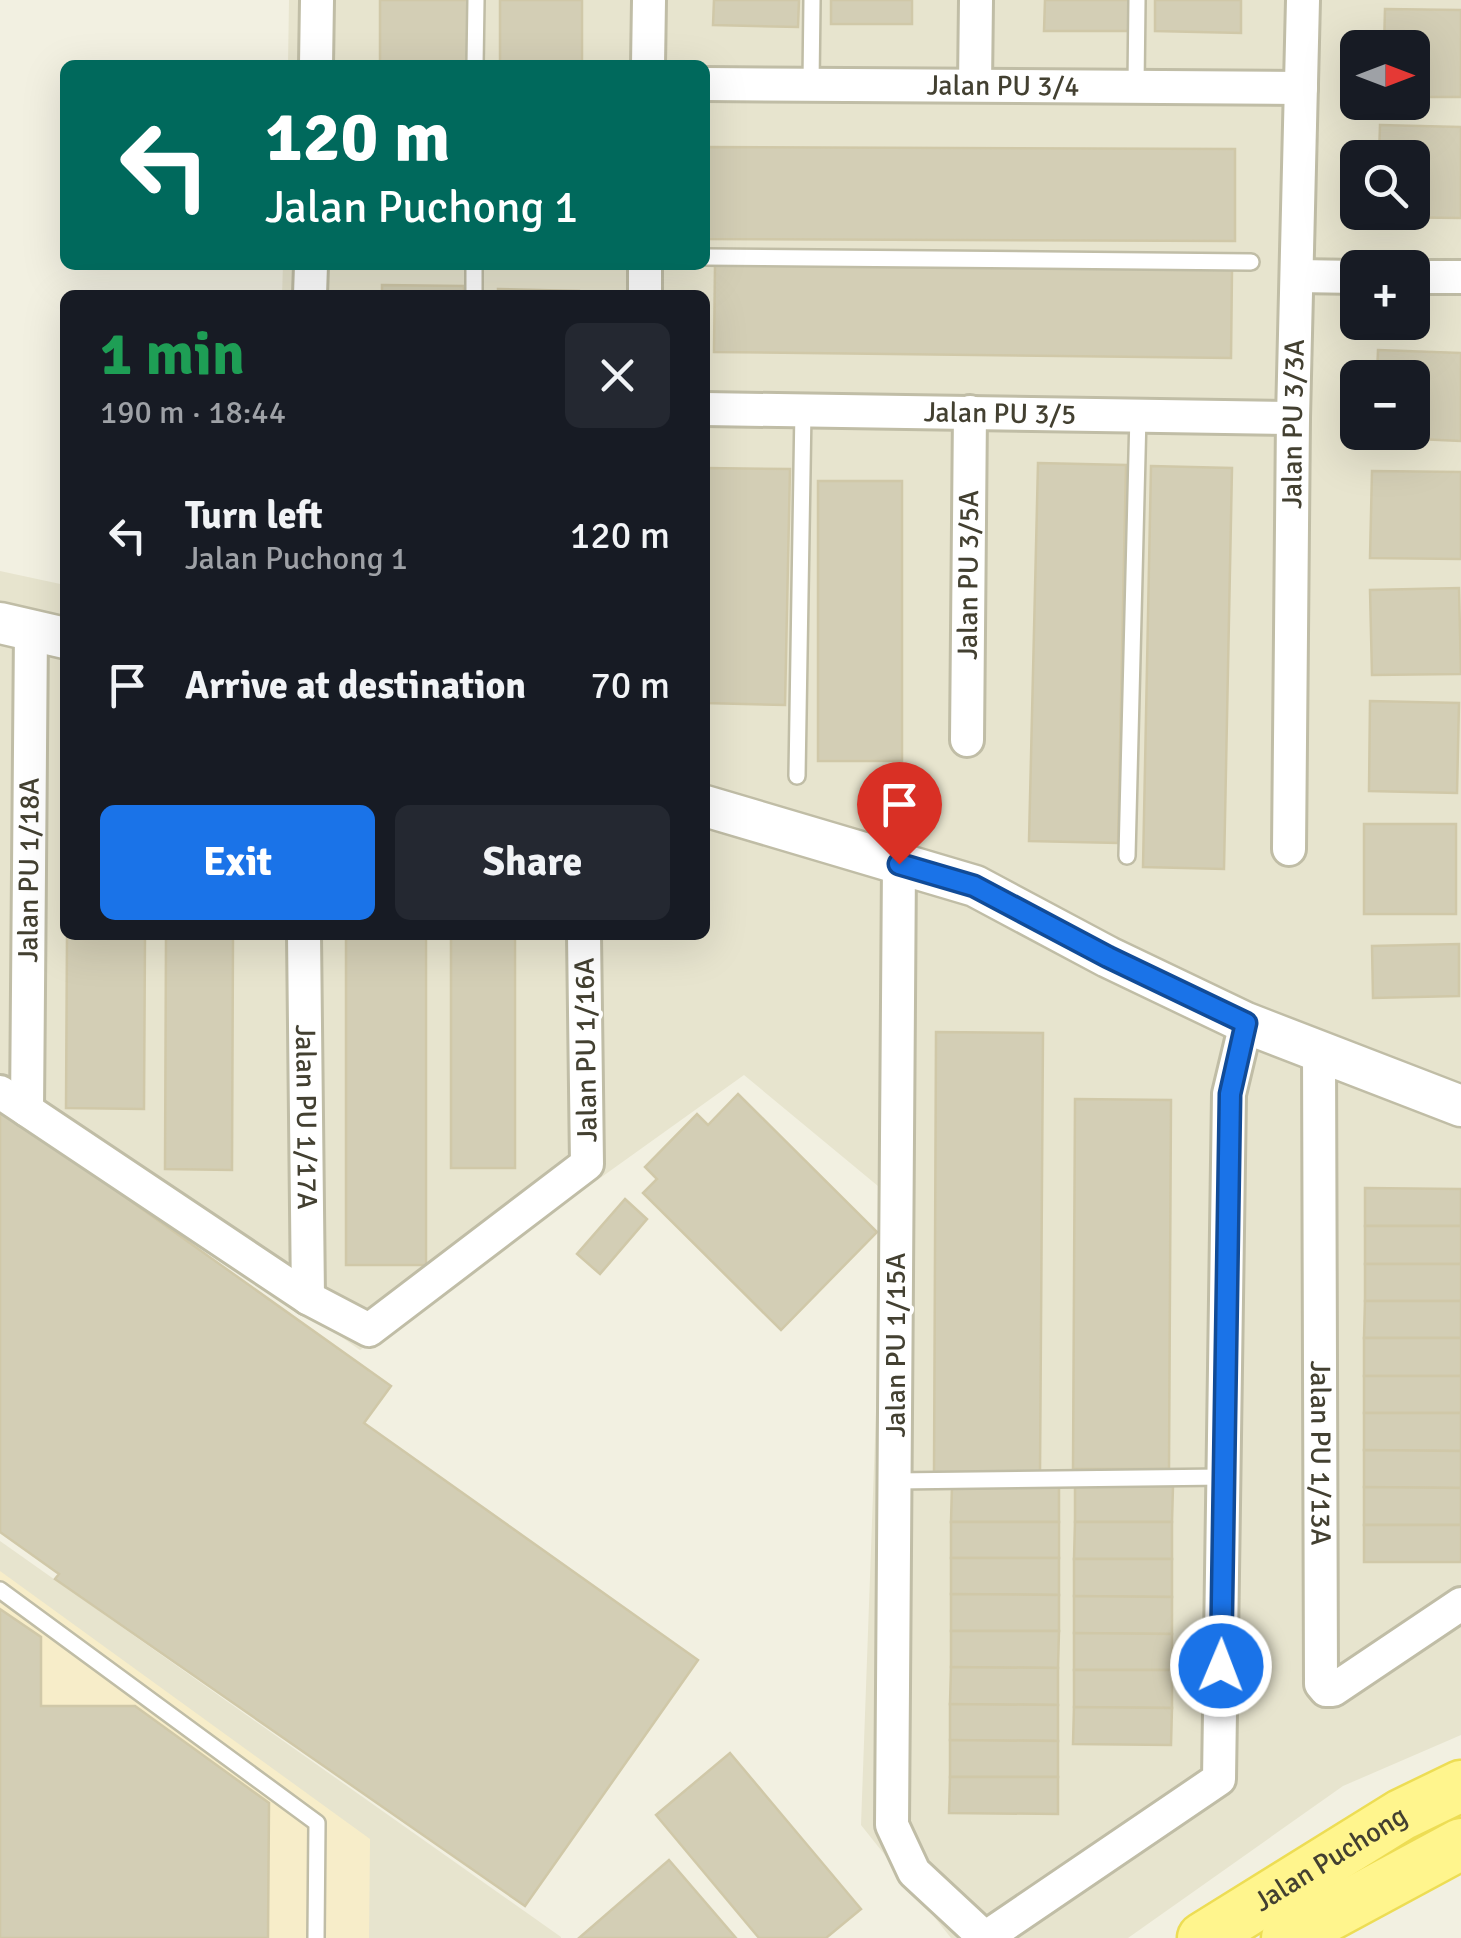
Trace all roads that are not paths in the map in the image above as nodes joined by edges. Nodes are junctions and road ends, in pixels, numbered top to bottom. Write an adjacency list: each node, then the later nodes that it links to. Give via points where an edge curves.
1 (317, 0): 8 (street)
2 (476, 0): 9 (lane)
3 (649, 0): 10 (street)
4 (812, 0): 12 (lane)
5 (976, 0): 13 (street)
6 (1137, 0): 14 (lane)
7 (1303, 0): 15 (street, Jalan PU 3/3A)
8 (316, 60)
9 (476, 60)
10 (648, 60)
11 (710, 84): 12 (street, Jalan PU 3/4)
12 (811, 84): 13 (street, Jalan PU 3/4)
13 (974, 85): 14 (street, Jalan PU 3/4)
14 (1136, 86): 15 (street, Jalan PU 3/4)
15 (1300, 88): 18 (street, Jalan PU 3/3A)
16 (710, 258): 17 (lane)
17 (1251, 262)
18 (1297, 276): 19 (street); 26 (street, Jalan PU 3/3A)
19 (1340, 276)
20 (1430, 277): 21 (street)
21 (1461, 277)
22 (710, 409): 23 (street, Jalan PU 3/5)
23 (803, 410): 24 (street, Jalan PU 3/5); 29 (lane)
24 (970, 412): 25 (street, Jalan PU 3/5); 28 (street, Jalan PU 3/5A)
25 (1138, 415): 26 (street, Jalan PU 3/5); 32 (lane)
26 (1293, 418): 31 (street, Jalan PU 3/3A)
27 (32, 630): 38 (street, Jalan PU 1/18A)
28 (968, 740)
29 (797, 776)
30 (710, 807): 33 (street)
31 (1289, 850)
32 (1128, 856)
33 (899, 864): 36 (street, via 974,886); 42 (street, Jalan PU 1/15A)
34 (304, 940): 40 (street, Jalan PU 1/17A)
35 (584, 940): 40 (street, Jalan PU 1/16A, via 587,1164 369,1330)
36 (1246, 1023): 37 (street); 41 (street, via 1230,1094)
37 (1319, 1051): 39 (street); 44 (street, Jalan PU 1/13A, via 1322,1684 1333,1690)
38 (14, 1101): 40 (street)
39 (1461, 1106)
40 (308, 1298)
41 (1224, 1476): 42 (lane); 42 (street, Jalan PU 1/15A, via 1219,1779 985,1938 914,1872 892,1825)
42 (895, 1482)
43 (0, 1590): 47 (lane, via 317,1823)
44 (1461, 1604)
45 (1461, 1786): 48 (main road, Jalan Puchong, via 1401,1814)
46 (1461, 1844): 49 (main road, Jalan Puchong)
47 (316, 1938)
48 (1203, 1938)
49 (1287, 1938)

